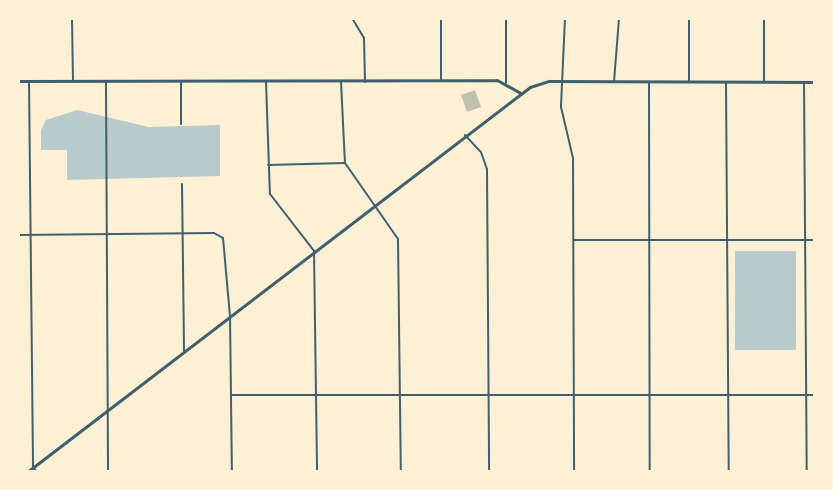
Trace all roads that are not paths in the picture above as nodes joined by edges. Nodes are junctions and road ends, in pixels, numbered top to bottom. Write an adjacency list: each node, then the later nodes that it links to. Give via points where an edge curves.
1 (352, 18): 19 (street, via 364,38)
2 (441, 18): 13 (street)
3 (506, 18): 26 (street)
4 (565, 18): 14 (street)
5 (619, 18): 20 (street)
6 (689, 18): 21 (street)
7 (764, 18): 23 (street)
8 (73, 19): 11 (street)
9 (18, 81): 10 (street)
10 (29, 81): 11 (street); 37 (street)
11 (73, 81): 12 (street)
12 (106, 81): 16 (street); 34 (street)
13 (441, 81): 19 (street); 26 (street)
14 (565, 81): 20 (street); 27 (street, via 544,82); 38 (street, via 561,107 573,158)
15 (649, 81): 20 (street); 21 (street); 41 (street)
16 (181, 82): 17 (street); 28 (street)
17 (266, 82): 18 (street); 31 (street)
18 (341, 82): 19 (street); 30 (street)
19 (365, 82)
20 (614, 82)
21 (689, 82): 22 (street)
22 (726, 82): 23 (street); 42 (street)
23 (764, 82): 24 (street)
24 (804, 82): 25 (street); 39 (street)
25 (815, 82)
26 (506, 83): 27 (street)
27 (520, 93): 29 (street)
28 (181, 124)
29 (465, 135): 33 (street); 51 (street, via 481,152 487,169)
30 (345, 164): 31 (street); 33 (street)
31 (268, 165): 43 (street, via 272,198)
32 (182, 184): 35 (street)
33 (375, 204): 43 (street); 50 (street, via 398,239)
34 (106, 234): 35 (street); 37 (street); 55 (street)
35 (183, 234): 44 (street, via 220,236); 45 (street)
36 (18, 235): 37 (street)
37 (30, 235): 56 (street)
38 (574, 240): 41 (street); 46 (street)
39 (804, 240): 40 (street); 42 (street); 53 (street)
40 (815, 240)
41 (649, 241): 42 (street); 47 (street)
42 (728, 241): 52 (street)
43 (314, 251): 44 (street); 49 (street)
44 (230, 316): 45 (street); 48 (street)
45 (184, 351): 55 (street)
46 (574, 394): 47 (street); 51 (street); 64 (street)
47 (650, 394): 52 (street); 65 (street)
48 (232, 395): 49 (street); 60 (street)
49 (317, 395): 50 (street); 61 (street)
50 (400, 395): 51 (street); 62 (street)
51 (489, 395): 63 (street)
52 (728, 395): 53 (street); 66 (street)
53 (807, 395): 54 (street); 67 (street)
54 (815, 395)
55 (108, 410): 56 (street); 59 (street)
56 (33, 467): 57 (street); 58 (street)
57 (27, 472)
58 (37, 472)
59 (108, 472)
60 (232, 472)
61 (317, 472)
62 (401, 472)
63 (489, 472)
64 (574, 472)
65 (651, 472)
66 (729, 472)
67 (807, 472)

